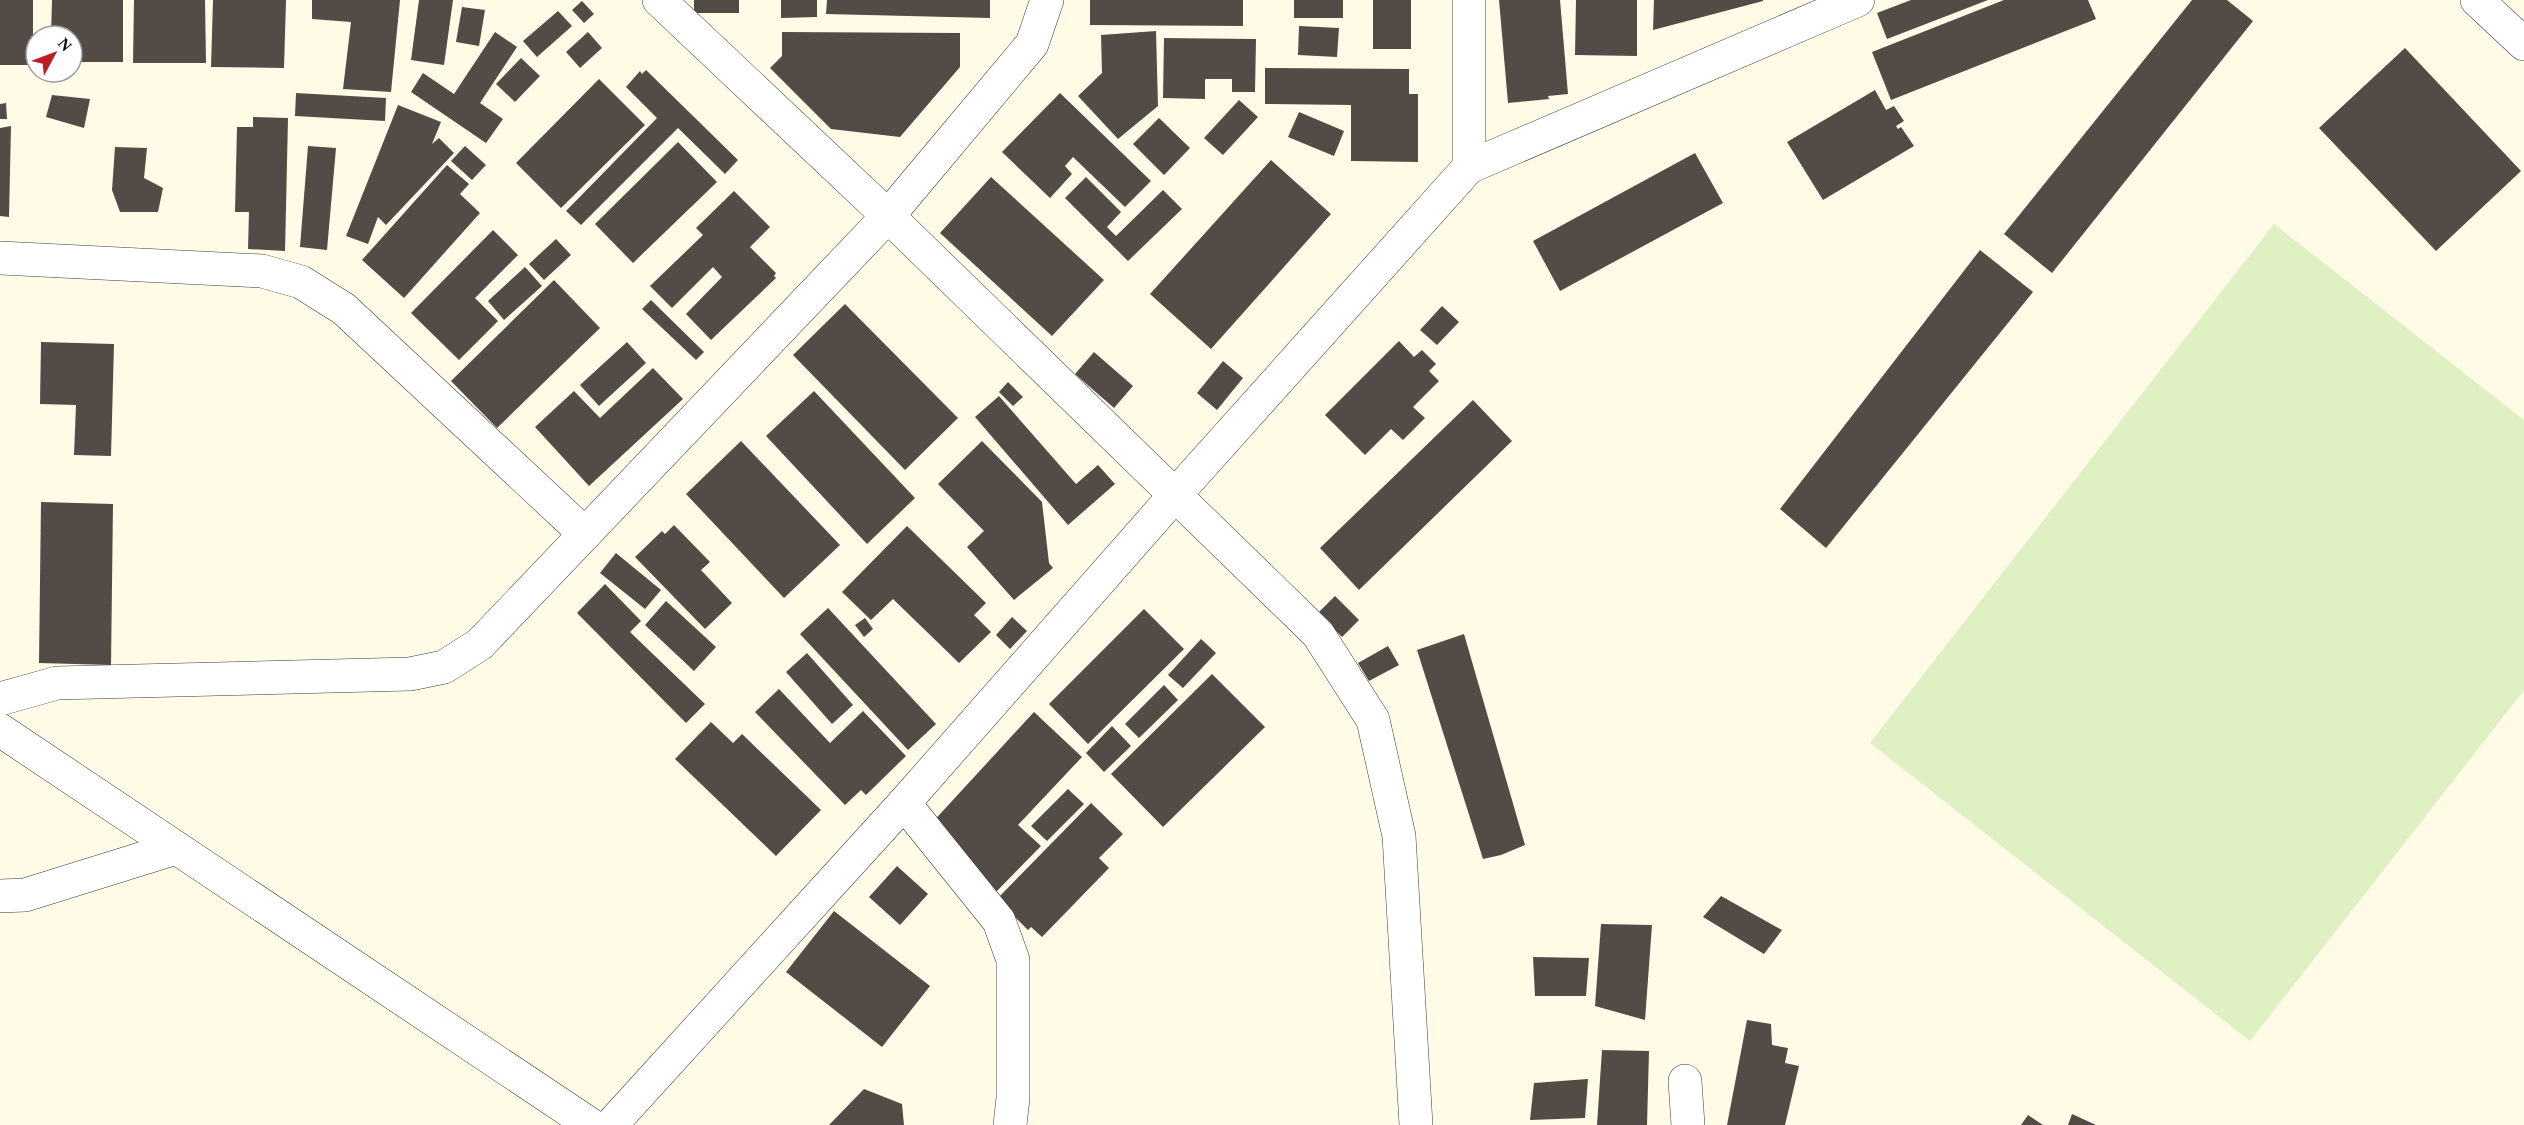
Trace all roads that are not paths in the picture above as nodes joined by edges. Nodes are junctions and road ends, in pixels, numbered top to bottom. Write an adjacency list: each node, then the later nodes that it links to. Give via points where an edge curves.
1 (659, 0): 8 (street)
2 (1047, 0): 8 (street, via 1032,45)
3 (1469, 0): 7 (street)
4 (1858, 0): 7 (street)
5 (2476, 0): 6 (street)
6 (2524, 44)
7 (1469, 167): 10 (street)
8 (888, 216): 10 (street); 11 (street)
9 (0, 258): 11 (street, via 262,271 301,282 344,309)
10 (1176, 494): 14 (street); 21 (street, via 1318,634 1373,720 1399,836)
11 (585, 534): 12 (street, via 480,644 444,667 410,674 57,683)
12 (0, 699)
13 (0, 730): 15 (street)
14 (904, 803): 19 (street); 20 (street, via 999,921 1013,960)
15 (176, 848): 16 (street, via 25,895); 18 (street)
16 (0, 896)
17 (1684, 1081): 22 (street)
18 (591, 1125)
19 (611, 1125)
20 (1010, 1125)
21 (1416, 1125)
22 (1688, 1125)

